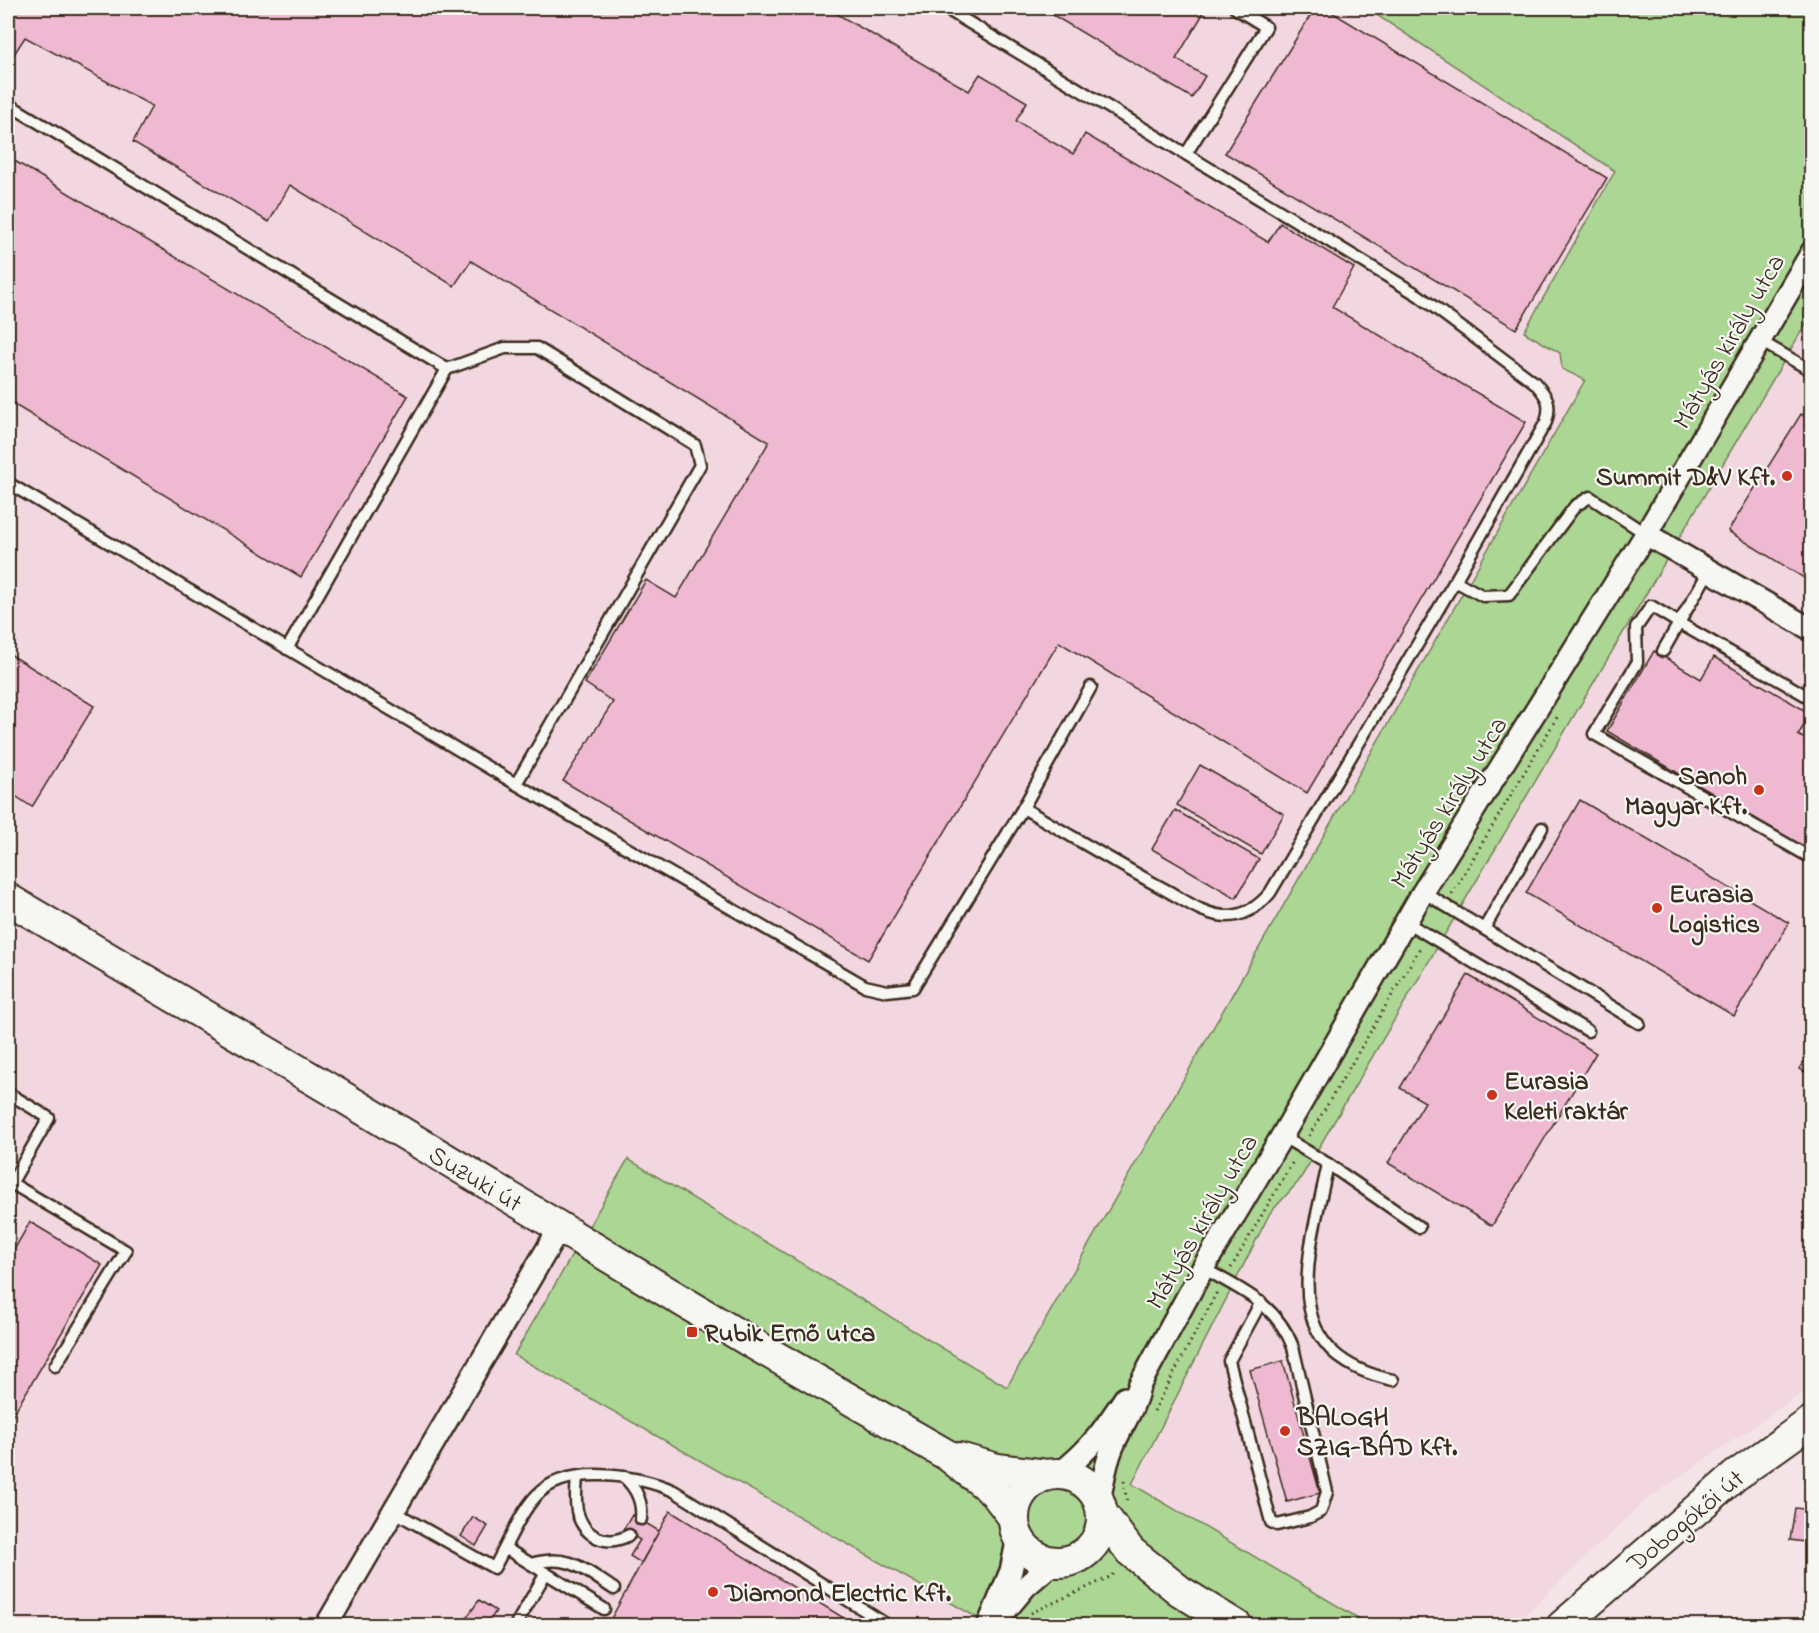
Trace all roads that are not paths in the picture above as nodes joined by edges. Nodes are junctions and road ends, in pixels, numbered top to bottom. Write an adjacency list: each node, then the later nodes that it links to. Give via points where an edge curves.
1 (945, 8): 4 (lane)
2 (1235, 8): 4 (lane, via 1266,27)
3 (8, 104): 7 (lane)
4 (1186, 154): 12 (lane, via 1418,296 1542,391 1548,401 1546,422)
5 (1812, 252): 6 (street, Mátyás király utca)
6 (1760, 340): 8 (lane); 10 (street, Mátyás király utca)
7 (447, 369): 15 (lane); 19 (lane, via 505,348 537,348 695,445 700,465)
8 (1812, 371)
9 (8, 483): 15 (lane)
10 (1646, 534): 11 (street); 12 (lane, via 1590,497 1575,506 1509,595 1483,596); 23 (street, Mátyás király utca)
11 (1709, 571): 13 (lane); 14 (street)
12 (1455, 581): 20 (lane, via 1270,893 1251,910 1230,916 1206,912)
13 (1679, 623): 16 (lane); 18 (lane); 22 (lane, via 1651,606 1636,628 1636,663 1594,734 1806,855)
14 (1812, 630)
15 (287, 649): 19 (lane)
16 (1663, 651)
17 (1091, 687): 20 (lane)
18 (1812, 699)
19 (516, 784): 20 (lane, via 865,986 887,992 913,988)
20 (1023, 808)
21 (1542, 828): 26 (lane)
22 (1812, 846)
23 (1423, 892): 25 (street, Mátyás király utca); 26 (lane)
24 (8, 899): 34 (main road, Suzuki út)
25 (1406, 922): 28 (lane); 30 (street, Mátyás király utca)
26 (1484, 929): 27 (lane)
27 (1639, 1023)
28 (1588, 1031)
29 (8, 1093): 32 (lane, via 49,1118)
30 (1282, 1136): 31 (lane); 35 (street, Mátyás király utca)
31 (1328, 1164): 33 (lane); 38 (lane, via 1308,1260 1310,1316 1324,1341 1347,1362 1360,1371)
32 (9, 1186): 37 (lane, via 126,1251)
33 (1419, 1227)
34 (559, 1228): 41 (main road, Suzuki út); 46 (street)
35 (1203, 1268): 36 (lane); 39 (street, Mátyás király utca)
36 (1261, 1302): 36 (lane, via 1280,1322 1293,1347 1327,1492 1321,1511 1277,1525 1271,1521 1229,1361)
37 (54, 1366)
38 (1393, 1380)
39 (1139, 1386): 42 (street, Mátyás király utca, via 1126,1396 1083,1455); 45 (street, Mátyás király utca, via 1137,1401 1109,1456)
40 (1812, 1421): 63 (main road, Dobogókői út, via 1736,1476)
41 (946, 1455): 42 (main road, via 997,1470); 48 (main road, via 994,1492)
42 (1053, 1474): 45 (main road, via 1069,1475 1084,1482); 48 (main road, via 1033,1482 1022,1492 1016,1504)
43 (577, 1477): 44 (lane); 49 (lane, via 578,1512 587,1531 609,1542); 50 (lane, via 558,1481 537,1494)
44 (624, 1477): 47 (lane, via 641,1502); 59 (lane, via 674,1491)
45 (1101, 1507): 51 (main road, via 1102,1528 1096,1541 1088,1551); 55 (main road, via 1130,1551)
46 (393, 1511): 50 (lane, via 494,1568); 57 (street)
47 (641, 1519)
48 (1016, 1528): 51 (main road, via 1032,1554); 60 (street, via 1011,1571)
49 (629, 1535)
50 (505, 1548): 52 (lane)
51 (1065, 1560): 55 (main road, via 1104,1561); 61 (street, via 1026,1586)
52 (531, 1564): 53 (lane); 54 (lane, via 548,1560 575,1564)
53 (546, 1573): 56 (lane); 58 (lane)
54 (614, 1589)
55 (1180, 1591): 62 (main road)
56 (604, 1609)
57 (326, 1626)
58 (515, 1626)
59 (889, 1626)
60 (988, 1626)
61 (993, 1626)
62 (1237, 1626)
63 (1562, 1626)

